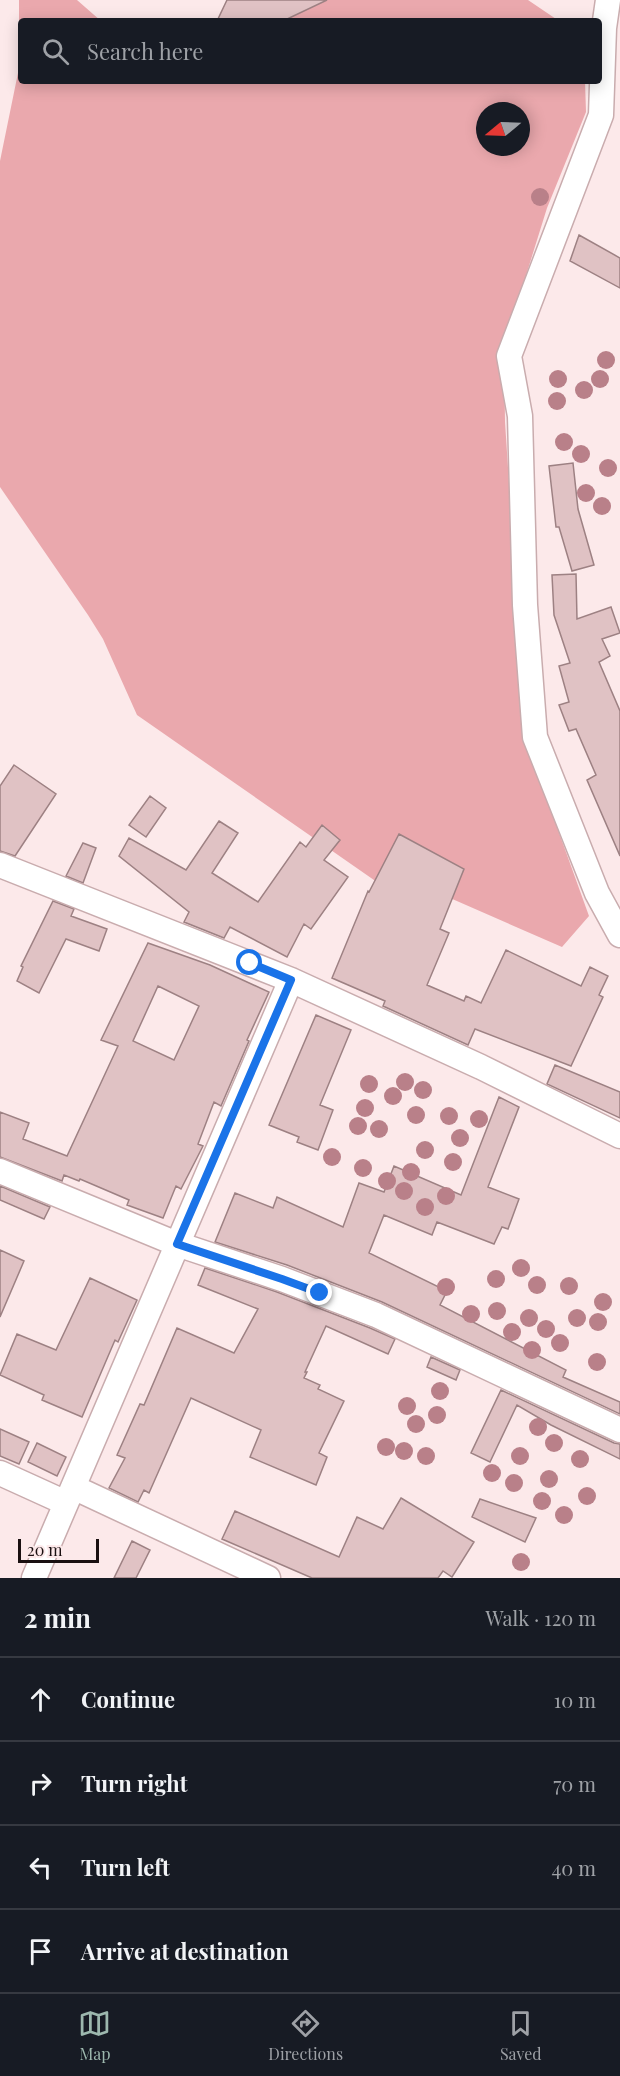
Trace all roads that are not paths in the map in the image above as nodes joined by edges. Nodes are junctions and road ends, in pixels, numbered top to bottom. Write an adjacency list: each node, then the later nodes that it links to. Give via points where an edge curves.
1 (608, 0): 3 (street, via 601,115 509,356 520,416 525,605 536,737 597,893)
2 (0, 865): 4 (street)
3 (620, 935)
4 (291, 980): 5 (street); 7 (street)
5 (620, 1136)
6 (0, 1171): 7 (street)
7 (177, 1244): 8 (street, via 376,1315); 10 (street)
8 (620, 1430)
9 (0, 1473): 10 (street)
10 (69, 1495): 11 (street); 12 (street)
11 (34, 1578)
12 (268, 1578)

